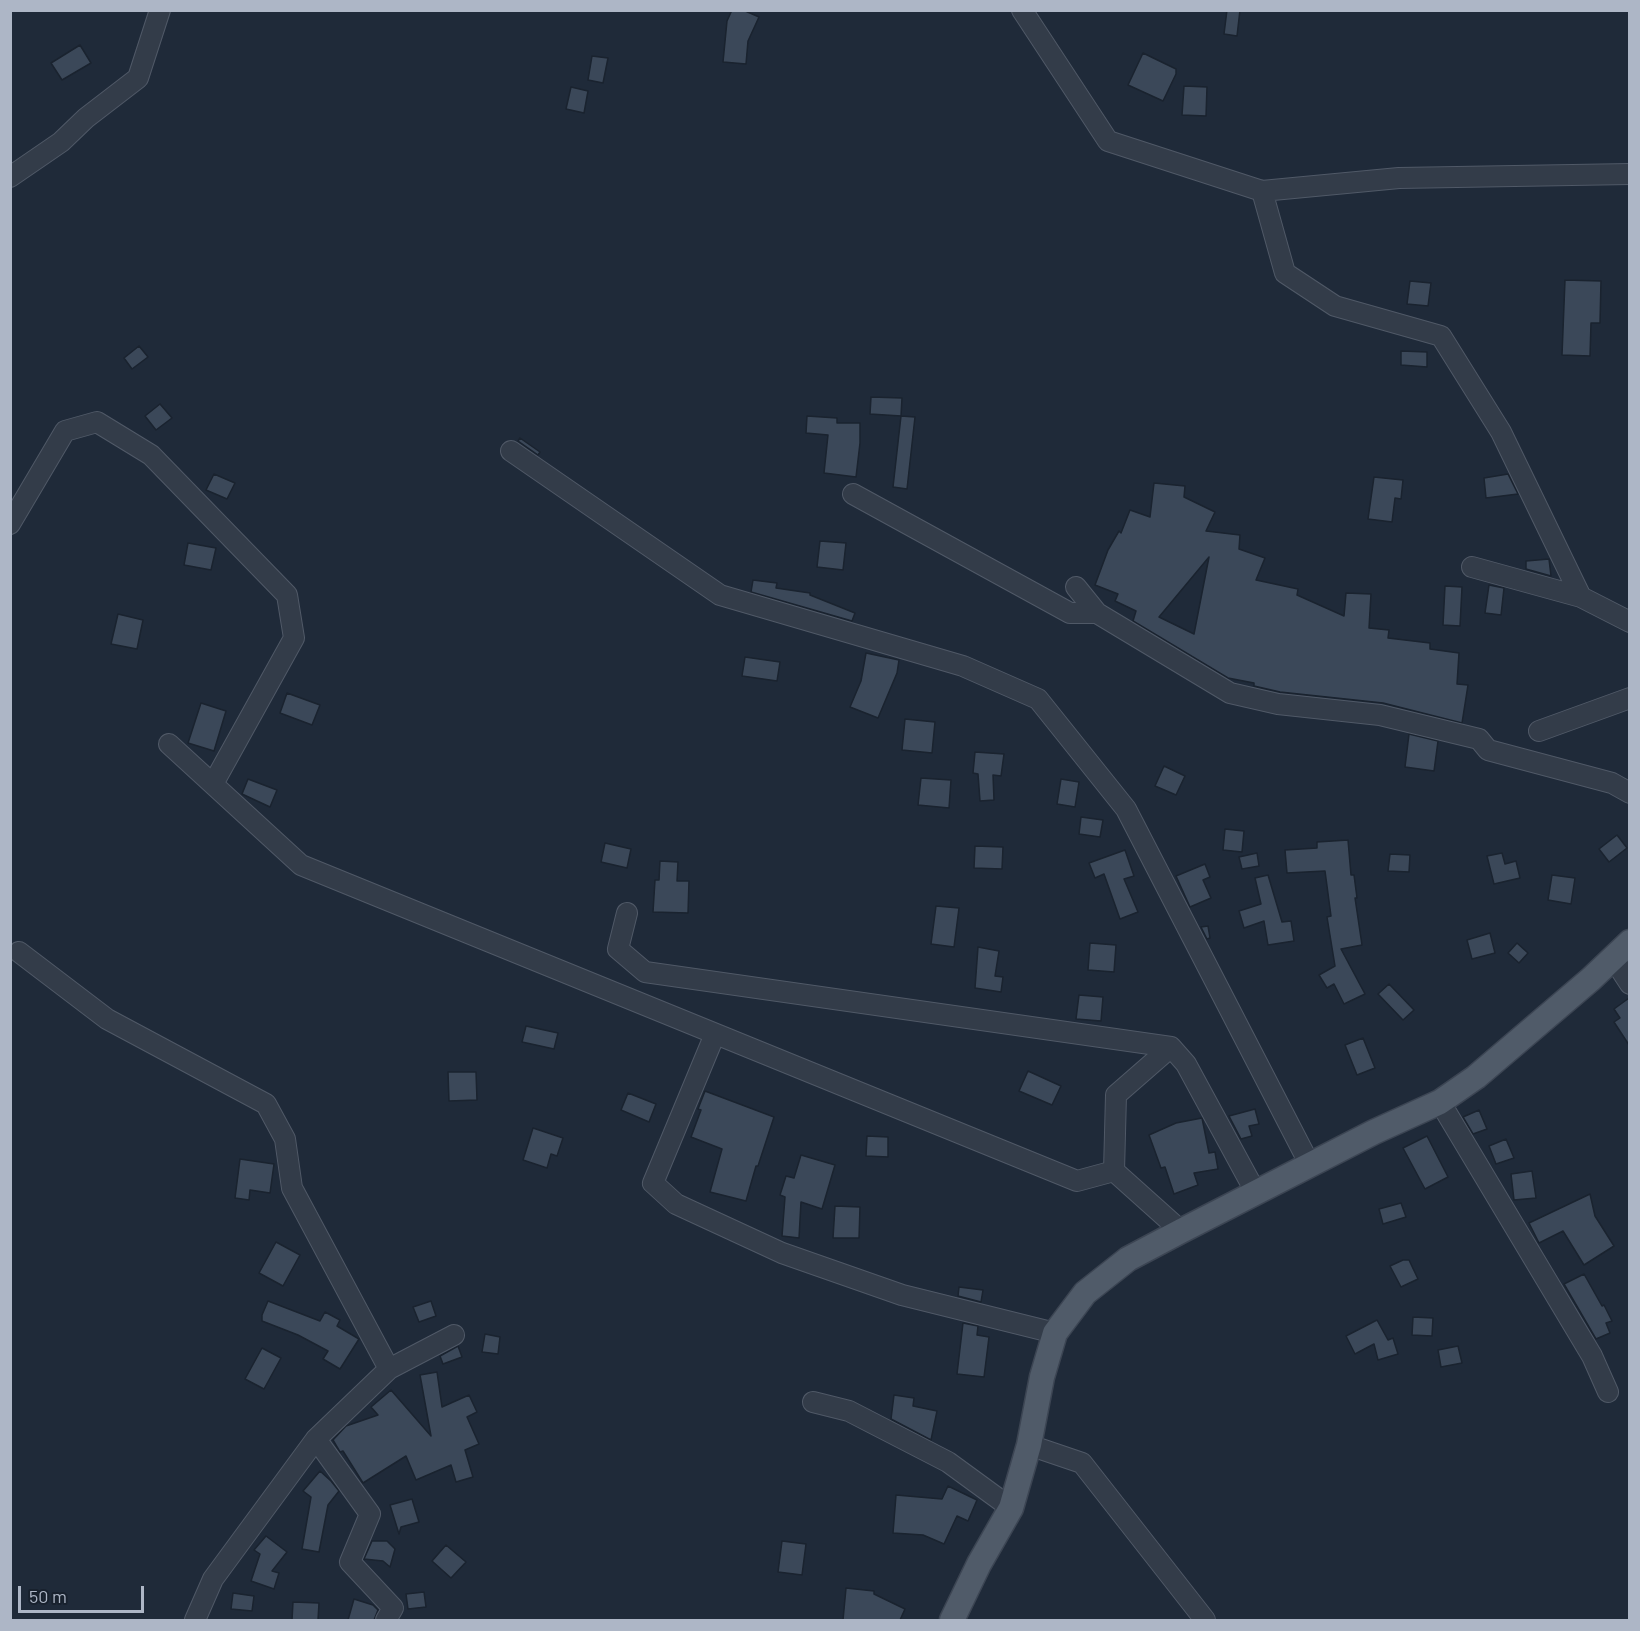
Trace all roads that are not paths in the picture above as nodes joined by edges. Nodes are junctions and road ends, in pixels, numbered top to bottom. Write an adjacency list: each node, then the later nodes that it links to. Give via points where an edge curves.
1 (160, 10): 4 (street, via 138,78 61,142)
2 (1022, 10): 5 (street, via 1108,141)
3 (1629, 174): 5 (street, via 1399,178)
4 (10, 177)
5 (1262, 191): 11 (street, via 1286,273 1335,306 1441,336 1501,432)
6 (511, 451): 26 (street, via 720,595 963,666 1038,699 1126,809)
7 (853, 494): 12 (street, via 1070,613)
8 (10, 524): 17 (street, via 65,431 97,422 151,455 287,595 294,638)
9 (1472, 567): 11 (street)
10 (1076, 587): 12 (street)
11 (1581, 597): 13 (street)
12 (1097, 613): 18 (street, via 1230,693 1278,704 1380,715 1479,739 1488,750 1612,783)
13 (1629, 622)
14 (1629, 699): 15 (street)
15 (1539, 731)
16 (169, 744): 17 (street)
17 (213, 784): 23 (street, via 301,865)
18 (1629, 793)
19 (627, 913): 24 (street, via 618,949 645,972)
20 (1621, 950): 22 (street); 25 (main road, via 1476,1077)
21 (19, 952): 32 (street, via 107,1019 266,1104 285,1139 292,1188)
22 (1629, 984)
23 (715, 1034): 27 (street, via 1077,1181); 30 (street, via 653,1183 676,1204 782,1253 902,1295)
24 (1171, 1047): 27 (street, via 1116,1095); 28 (street, via 1186,1064)
25 (1440, 1102): 26 (main road); 33 (street, via 1592,1356)
26 (1310, 1165): 28 (main road)
27 (1114, 1171): 29 (street)
28 (1256, 1193): 29 (main road)
29 (1181, 1231): 30 (main road, via 1128,1260 1085,1293)
30 (1055, 1333): 36 (main road)
31 (454, 1335): 32 (street)
32 (389, 1369): 35 (street)
33 (1608, 1392)
34 (813, 1402): 37 (street, via 849,1411 948,1462)
35 (316, 1439): 38 (street, via 213,1579); 39 (street, via 370,1514 350,1562 393,1608)
36 (1029, 1445): 37 (main road); 41 (street, via 1082,1463)
37 (1011, 1508): 40 (main road)
38 (195, 1620)
39 (386, 1620)
40 (952, 1620)
41 (1205, 1620)

